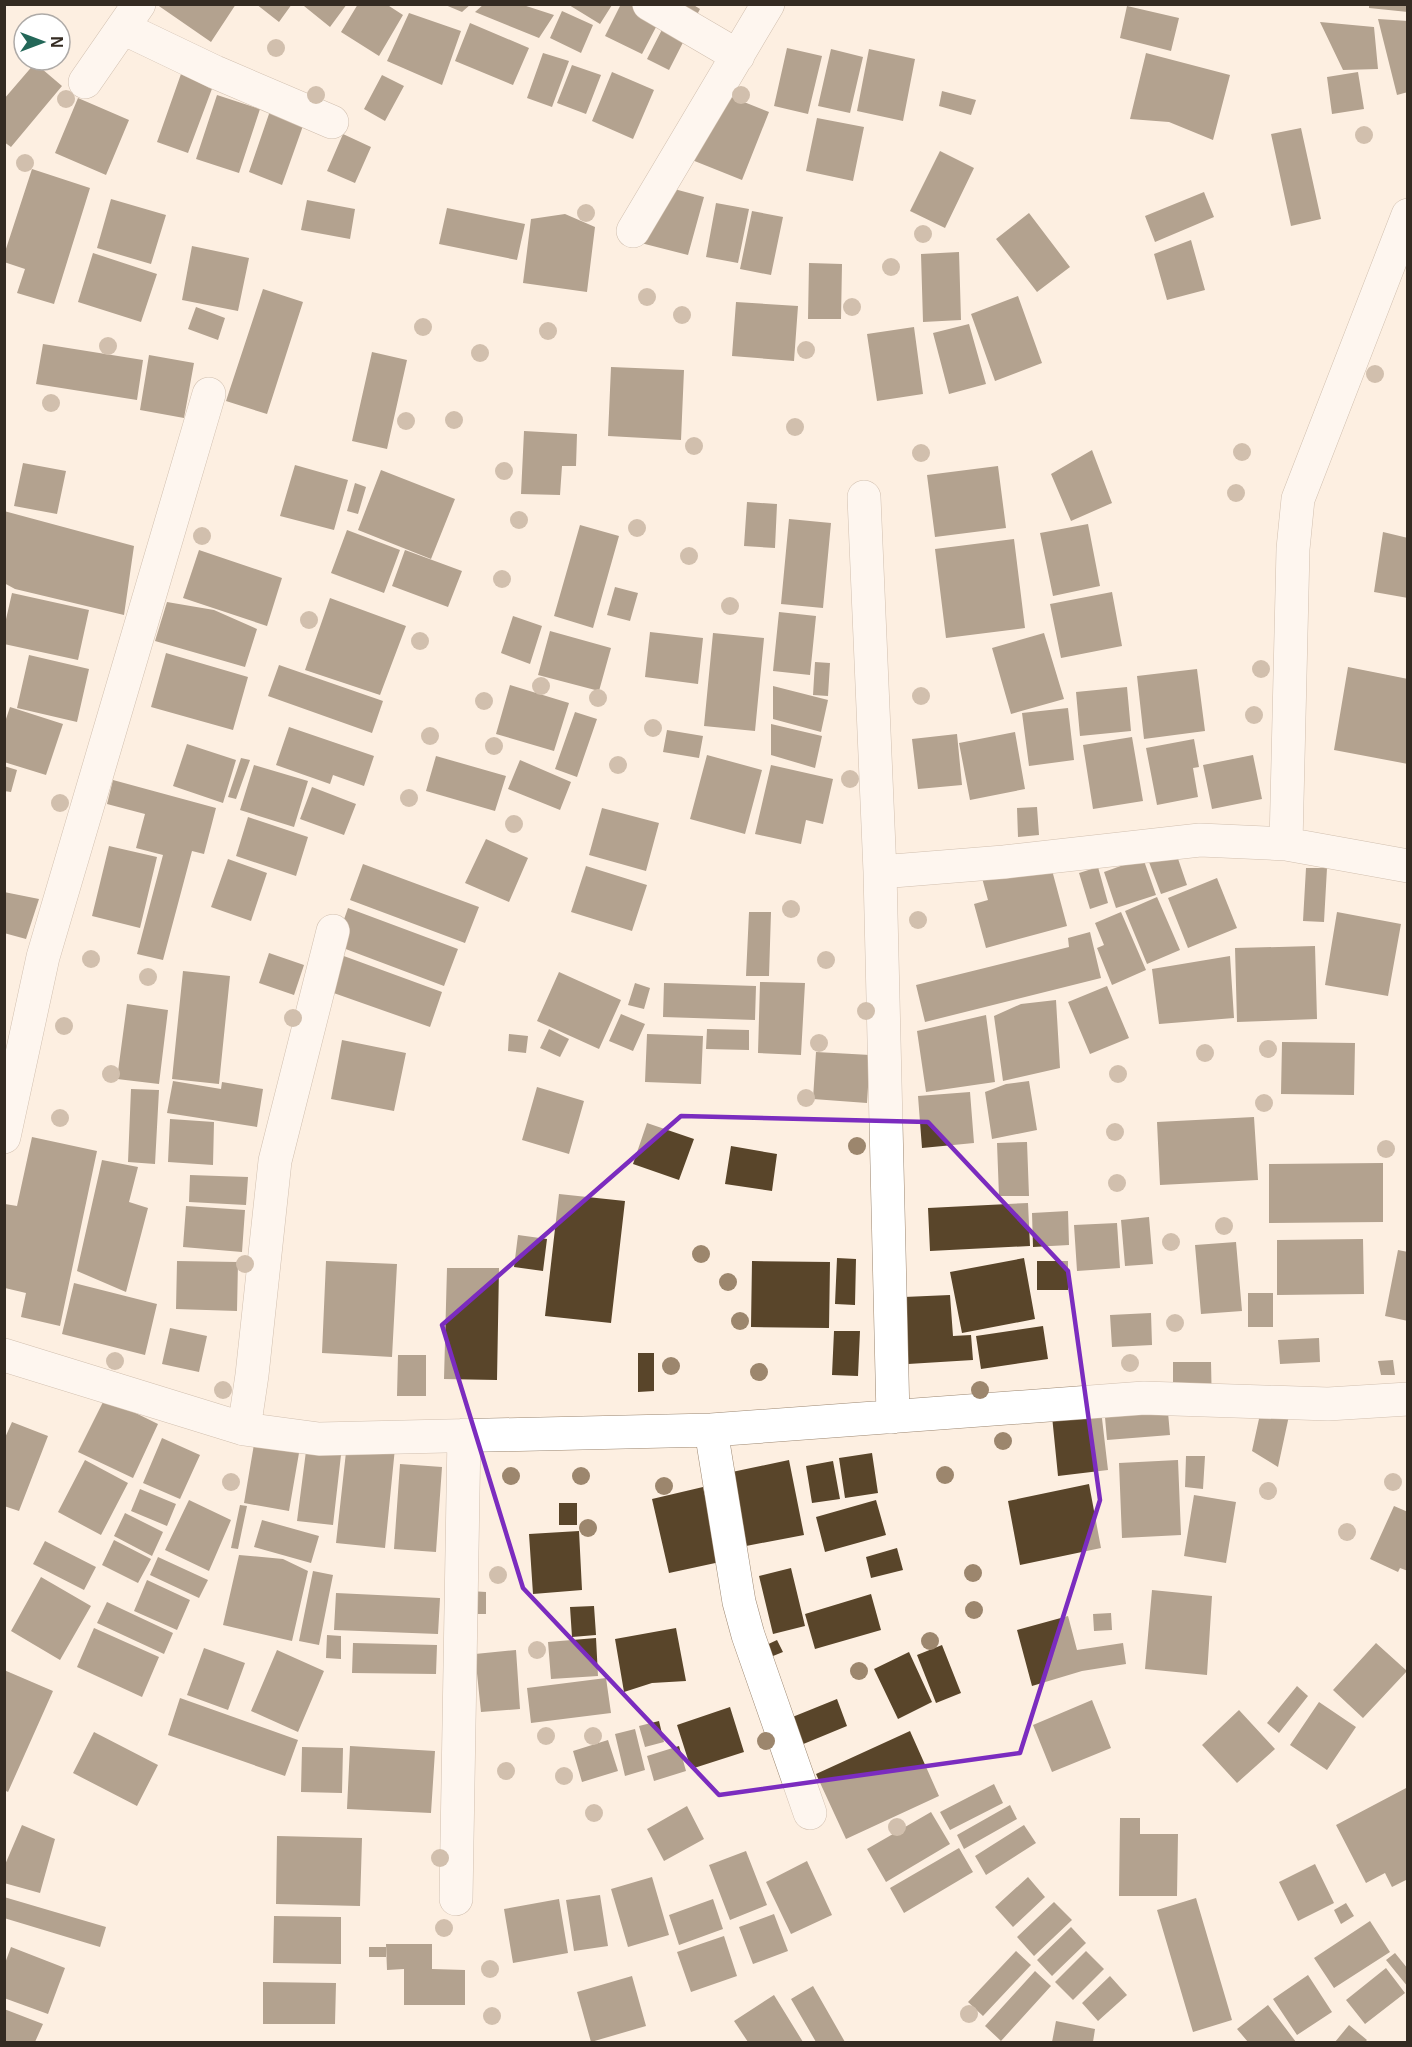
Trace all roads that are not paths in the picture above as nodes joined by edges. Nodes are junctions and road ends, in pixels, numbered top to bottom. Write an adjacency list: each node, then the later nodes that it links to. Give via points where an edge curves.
1 (650, 4): 4 (street)
2 (768, 4): 4 (street)
3 (131, 16): 5 (street); 6 (street, via 215,72)
4 (738, 56): 8 (street)
5 (85, 82)
6 (332, 122)
7 (1407, 215): 11 (street, via 1298,499 1293,549)
8 (633, 231)
9 (209, 394): 15 (street, via 43,957)
10 (864, 497): 13 (street)
11 (1286, 844): 12 (street); 13 (street, via 1200,840)
12 (1407, 866)
13 (880, 872): 18 (street)
14 (333, 931): 19 (street, via 275,1161)
15 (4, 1137)
16 (4, 1355): 19 (street)
17 (1407, 1399): 18 (street, via 1328,1404 1144,1398)
18 (893, 1417): 20 (street)
19 (244, 1429): 21 (street, via 320,1439)
20 (711, 1430): 21 (street); 22 (street, via 739,1602)
21 (464, 1435): 23 (street)
22 (810, 1813)
23 (456, 1899)

